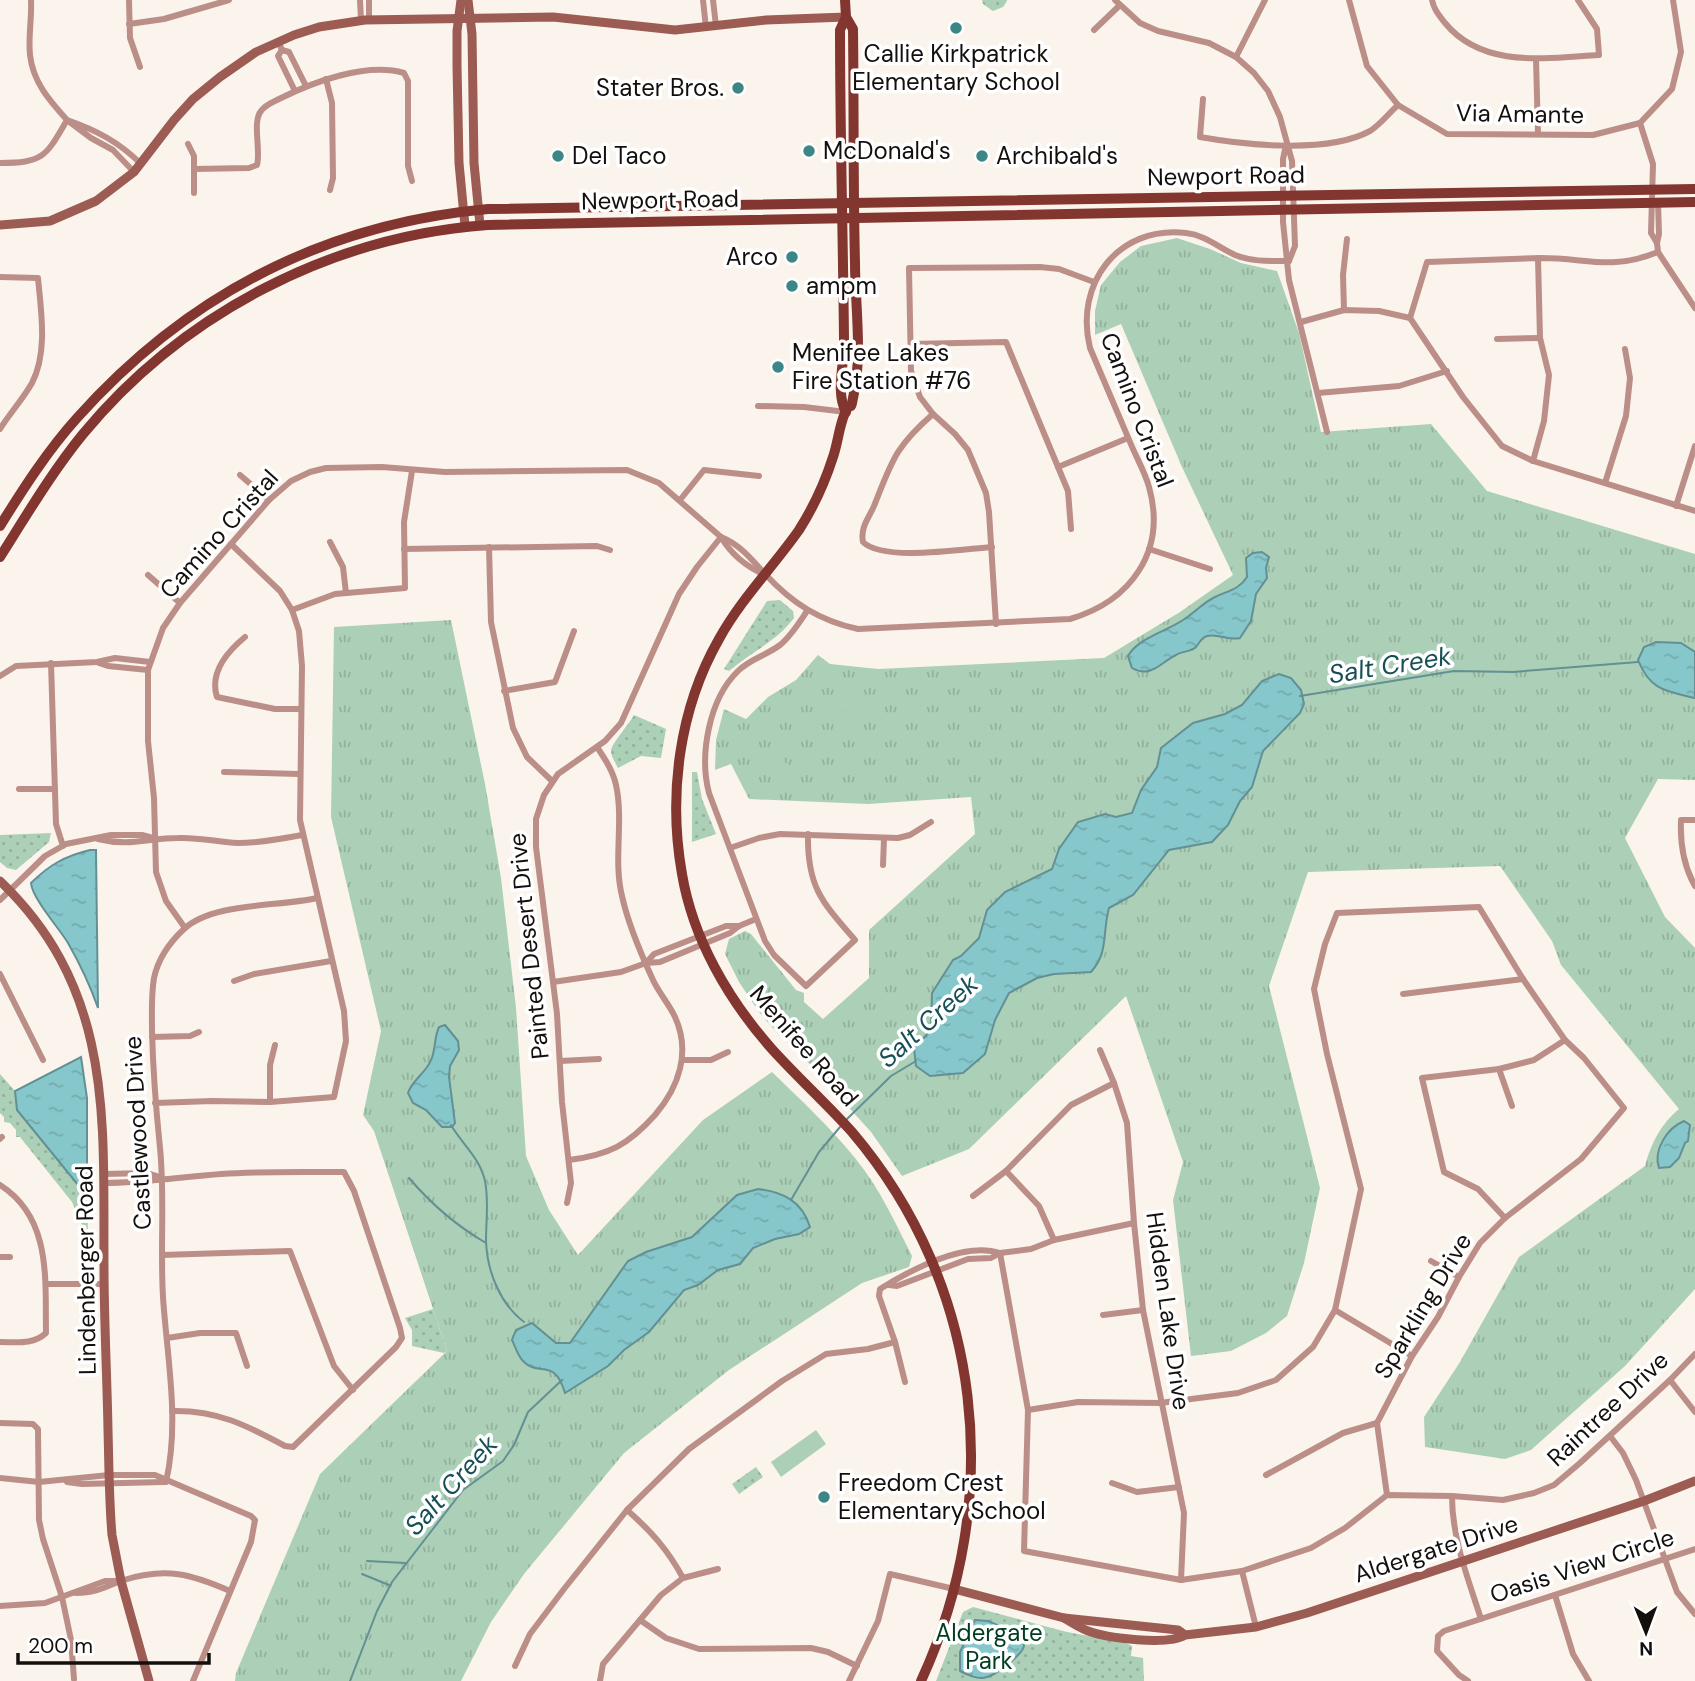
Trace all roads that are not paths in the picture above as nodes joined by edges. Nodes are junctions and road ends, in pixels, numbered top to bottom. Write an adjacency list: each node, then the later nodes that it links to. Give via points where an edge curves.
1 (31, 0): 36 (street, via 29,53 35,76 47,99)
2 (129, 0): 22 (street)
3 (229, 0): 16 (street)
4 (360, 0): 21 (street)
5 (369, 0): 21 (street)
6 (460, 0): 20 (street)
7 (468, 0): 19 (street)
8 (713, 0): 15 (street); 23 (street)
9 (845, 0): 18 (main road, Menifee Road)
10 (1265, 0): 26 (street)
11 (1349, 0): 35 (street, Via Amante, via 1367,66)
12 (1432, 0): 27 (street, via 1434,10 1456,36 1492,55)
13 (1578, 0): 27 (street, via 1597,29 1598,55)
14 (1674, 0): 37 (street, via 1681,52 1672,89)
15 (703, 1): 23 (street)
16 (215, 2): 22 (street, via 164,19)
17 (1117, 3): 24 (street); 26 (street, via 1140,23 1209,43)
18 (846, 17): 23 (street); 52 (main road, Menifee Road, via 840,30); 53 (main road, Menifee Road, via 853,29)
19 (469, 18): 20 (street); 23 (street, via 553,17 675,30); 56 (street)
20 (458, 19): 21 (street); 58 (street)
21 (365, 20): 25 (street, via 319,27)
22 (129, 24): 29 (street)
23 (711, 27)
24 (1094, 30)
25 (280, 46): 28 (street); 30 (street, via 278,56); 44 (street, via 256,52 193,99)
26 (1236, 57): 42 (street, via 1268,92)
27 (1536, 59): 39 (street)
28 (296, 65): 30 (street); 32 (street)
29 (140, 67)
30 (285, 70): 33 (street)
31 (326, 79): 32 (street); 46 (street, via 394,70 404,74); 48 (street, via 332,103)
32 (306, 86): 33 (street)
33 (295, 91): 45 (street, via 261,111 257,164)
34 (1203, 99): 42 (street, via 1200,137)
35 (1398, 105): 39 (street, Via Amante, via 1447,134); 42 (street, via 1371,131 1339,142)
36 (67, 120): 38 (street); 40 (street); 43 (street, via 42,157)
37 (1640, 123): 39 (street, Via Amante, via 1593,135); 49 (street, via 1653,164)
38 (100, 133): 40 (street); 44 (street, via 118,144)
39 (1538, 134)
40 (96, 141): 44 (street)
41 (188, 144): 45 (street)
42 (1286, 145): 51 (street, via 1283,159)
43 (0, 163)
44 (138, 168): 61 (street, via 96,201 65,216)
45 (194, 169): 50 (street)
46 (412, 181)
47 (1695, 189): 49 (main road, Newport Road)
48 (330, 190)
49 (1653, 190): 51 (main road, Newport Road); 54 (street)
50 (194, 193)
51 (1288, 196): 53 (main road, Newport Road); 57 (street)
52 (841, 202): 53 (main road, Newport Road); 56 (main road, Newport Road); 59 (main road, Menifee Road)
53 (855, 202): 60 (main road, Menifee Road)
54 (1654, 202): 55 (main road, Newport Road); 57 (main road, Newport Road); 65 (street)
55 (1695, 202)
56 (478, 209): 58 (main road, Newport Road); 62 (street)
57 (1288, 209): 60 (main road, Newport Road); 67 (street, via 1295,246)
58 (463, 211): 63 (street); 97 (main road, Newport Road, via 395,223 327,243 237,284 167,331 75,419)
59 (841, 217): 60 (main road, Newport Road); 62 (main road, Newport Road); 81 (main road, Menifee Road, via 845,345 840,402)
60 (855, 217): 81 (main road, Menifee Road, via 857,358 853,403)
61 (0, 225)
62 (480, 225): 63 (main road, Newport Road)
63 (465, 226): 107 (main road, Newport Road, via 335,257 232,306 174,345 83,434)
64 (1347, 239): 71 (street)
65 (1658, 252): 66 (street, via 1610,264); 70 (street)
66 (1538, 258): 72 (street, via 1427,262); 74 (street)
67 (1289, 261): 69 (street, Camino Cristal, via 1248,259 1198,236 1171,232 1136,240 1106,263); 73 (street)
68 (0, 277): 83 (street, via 38,278 41,313 38,364 31,384)
69 (1094, 282): 76 (street, via 1040,267 909,268); 85 (street, Camino Cristal, via 1086,332)
70 (1695, 309)
71 (1344, 310): 72 (street); 73 (street)
72 (1410, 318): 78 (street)
73 (1301, 323): 79 (street)
74 (1540, 338): 75 (street); 87 (street, via 1549,375 1545,421)
75 (1497, 339)
76 (911, 344): 82 (street, via 915,384); 88 (street, via 1006,342)
77 (1625, 349): 92 (street, via 1630,378 1626,416)
78 (1447, 370): 79 (street, via 1399,386); 87 (street, via 1502,446)
79 (1318, 393): 84 (street)
80 (758, 406): 81 (street)
81 (846, 412): 110 (main road, Menifee Road, via 818,496)
82 (933, 414): 103 (street, via 968,450 979,474 986,493); 103 (street, via 905,441 890,464 863,528 863,542 892,552)
83 (0, 429)
84 (1326, 432)
85 (1128, 438): 88 (street); 105 (street, Camino Cristal, via 1149,486 1153,525)
86 (1695, 446): 95 (street)
87 (1533, 461): 92 (street)
88 (1058, 467): 98 (street, via 1068,491)
89 (412, 471): 93 (street, Camino Cristal, via 382,467 318,470 291,481); 94 (street, Camino Cristal, via 627,470 659,483); 104 (street)
90 (240, 475): 93 (street)
91 (759, 476): 94 (street, via 704,470)
92 (1605, 483): 95 (street)
93 (269, 500): 101 (street, Camino Cristal)
94 (680, 500): 99 (street, Camino Cristal)
95 (1676, 506): 96 (street)
96 (1695, 511)
97 (0, 526)
98 (1071, 529)
99 (721, 537): 110 (street, Camino Cristal, via 751,569); 123 (street, Painted Desert Drive, via 679,594 625,715)
100 (330, 542): 111 (street, via 343,567)
101 (231, 544): 112 (street, Camino Cristal); 113 (street, via 271,580)
102 (489, 547): 104 (street); 106 (street, via 597,546); 121 (street, via 489,612)
103 (992, 547): 115 (street)
104 (404, 549): 111 (street, via 405,588)
105 (1149, 549): 108 (street); 115 (street, Camino Cristal, via 1126,589 1087,614)
106 (610, 550)
107 (0, 557)
108 (1210, 569)
109 (148, 575): 112 (street)
110 (765, 575): 114 (street, Camino Cristal); 145 (main road, Menifee Road, via 710,657 681,747 676,836 685,891)
111 (346, 593): 113 (street, via 324,596)
112 (180, 603): 119 (street, Camino Cristal, via 163,628)
113 (292, 610): 122 (street, via 301,646)
114 (807, 611): 115 (street, Camino Cristal, via 842,626 873,630); 136 (street, via 781,644 739,670 727,684 713,717 705,777)
115 (996, 624)
116 (574, 631): 121 (street, via 555,682)
117 (245, 637): 122 (street, via 226,653 215,683 216,696 275,709)
118 (51, 663): 119 (street); 120 (street, via 16,666); 128 (street)
119 (149, 666): 133 (street, Camino Cristal, via 148,741)
120 (0, 676)
121 (504, 691): 126 (street, via 521,747)
122 (301, 709): 125 (street)
123 (597, 747): 126 (street, Painted Desert Drive); 147 (street, via 616,782 621,893)
124 (224, 772): 125 (street)
125 (299, 774): 132 (street)
126 (552, 781): 151 (street, Painted Desert Drive, via 538,809 535,836)
127 (19, 789): 128 (street)
128 (55, 789): 135 (street, via 56,824)
129 (1695, 820): 139 (street, via 1681,820 1680,846)
130 (931, 822): 134 (street, via 910,835)
131 (808, 834): 134 (street); 136 (street, via 780,834); 143 (street, via 816,890 855,940 806,986 774,954)
132 (302, 835): 133 (street, via 250,843); 141 (street)
133 (155, 838): 135 (street, via 141,843 98,839); 144 (street, Camino Cristal, via 162,892)
134 (884, 839): 137 (street)
135 (63, 846): 140 (street, via 45,856)
136 (730, 848): 143 (street)
137 (883, 865)
138 (0, 881): 140 (street, Lindenberger Road)
139 (1695, 886)
140 (10, 890): 142 (street); 171 (street, Lindenberger Road, via 55,950 83,1010 100,1086)
141 (317, 898): 144 (street, Castlewood Drive, via 226,911); 146 (street)
142 (0, 900)
143 (756, 919): 145 (street, via 726,926)
144 (185, 928): 154 (street, Castlewood Drive, via 166,949 155,973)
145 (702, 940): 147 (street, via 654,954); 183 (main road, Menifee Road, via 739,1008 870,1155 903,1203)
146 (331, 961): 150 (street); 165 (street, via 346,1030 334,1097)
147 (646, 963): 151 (street, via 605,976); 161 (street, via 678,1024)
148 (0, 974): 160 (street)
149 (1522, 979): 152 (street); 155 (street); 188 (street, via 1479,907 1337,913 1314,989 1361,1189)
150 (234, 981)
151 (553, 982): 162 (street, Painted Desert Drive)
152 (1403, 994)
153 (199, 1032): 154 (street)
154 (152, 1037): 166 (street, Castlewood Drive)
155 (1565, 1040): 163 (street, via 1534,1060); 175 (street, Sparkling Drive, via 1624,1108 1581,1159)
156 (275, 1045): 165 (street, via 270,1065)
157 (1100, 1050): 164 (street, Hidden Lake Drive)
158 (728, 1052): 161 (street, via 711,1060)
159 (599, 1059): 162 (street)
160 (43, 1060)
161 (682, 1060): 168 (street, via 668,1098 634,1137 608,1153)
162 (560, 1061): 168 (street, Painted Desert Drive)
163 (1499, 1069): 167 (street); 175 (street, via 1422,1078 1444,1172 1478,1189)
164 (1114, 1083): 169 (street, via 1072,1105); 176 (street, Hidden Lake Drive, via 1127,1123)
165 (271, 1102): 166 (street)
166 (155, 1103): 170 (street, Castlewood Drive)
167 (1512, 1106)
168 (569, 1160): 174 (street, Painted Desert Drive)
169 (1006, 1171): 173 (street); 177 (street, via 1039,1206)
170 (162, 1178): 171 (street, via 147,1182); 179 (street, Castlewood Drive); 198 (street, via 344,1172 402,1338)
171 (104, 1179): 186 (street, Lindenberger Road)
172 (0, 1185): 185 (street, via 13,1193 35,1223 43,1245)
173 (973, 1196)
174 (567, 1203)
175 (1505, 1218): 184 (street, Sparkling Drive, via 1480,1243)
176 (1134, 1223): 177 (street); 187 (street, Hidden Lake Drive)
177 (1054, 1240): 178 (street)
178 (1000, 1253): 183 (street, via 991,1258 967,1255); 200 (street)
179 (162, 1255): 190 (street, Castlewood Drive); 198 (street, via 290,1251 330,1358)
180 (0, 1257): 181 (street)
181 (10, 1257)
182 (1431, 1261): 184 (street)
183 (934, 1267): 192 (street, via 894,1279 880,1289); 226 (main road, Menifee Road, via 958,1343 971,1426 971,1492)
184 (1459, 1277): 194 (street, Sparkling Drive)
185 (46, 1284): 186 (street); 191 (street, via 46,1333 30,1342)
186 (104, 1284): 208 (street, Lindenberger Road)
187 (1143, 1310): 189 (street); 199 (street, Hidden Lake Drive)
188 (1335, 1310): 194 (street); 199 (street, via 1313,1348 1276,1380 1238,1393)
189 (1103, 1315)
190 (167, 1338): 195 (street, via 236,1333); 201 (street, Castlewood Drive)
191 (0, 1342)
192 (895, 1342): 197 (street); 217 (street, via 826,1354 782,1381 689,1449)
193 (1695, 1354): 196 (street, Raintree Drive)
194 (1412, 1356): 204 (street, Sparkling Drive)
195 (247, 1367)
196 (1670, 1380): 202 (street); 205 (street, Raintree Drive)
197 (905, 1382)
198 (353, 1390): 201 (street, via 293,1447 230,1419)
199 (1160, 1403): 200 (street, via 1078,1402); 213 (street, Hidden Lake Drive)
200 (1028, 1410): 224 (street, via 1024,1551)
201 (172, 1411): 211 (street, Castlewood Drive)
202 (1695, 1412)
203 (0, 1423): 210 (street, via 33,1424 38,1429)
204 (1377, 1423): 206 (street, via 1343,1433); 214 (street)
205 (1610, 1436): 215 (street, Raintree Drive, via 1554,1485 1534,1493 1503,1500); 216 (street, via 1623,1453)
206 (1266, 1475)
207 (0, 1478): 210 (street)
208 (110, 1479): 210 (street, via 82,1484); 211 (street); 225 (street, Lindenberger Road, via 112,1535)
209 (1695, 1480): 216 (street, Aldergate Drive)
210 (39, 1482): 229 (street, via 39,1520)
211 (166, 1482): 227 (street, via 255,1520 251,1542)
212 (1112, 1483): 213 (street, via 1138,1492)
213 (1179, 1487): 224 (street, Hidden Lake Drive, via 1184,1513)
214 (1387, 1495): 215 (street, Raintree Drive); 222 (street, via 1311,1548)
215 (1452, 1496): 220 (street, via 1456,1544)
216 (1644, 1501): 219 (street); 220 (street, Aldergate Drive)
217 (627, 1510): 223 (street, via 664,1546); 235 (street, via 530,1634)
218 (1695, 1549): 219 (street, Oasis View Circle)
219 (1665, 1559): 228 (street, Oasis View Circle); 231 (street, via 1677,1592)
220 (1463, 1561): 232 (street); 234 (street, Aldergate Drive)
221 (718, 1569): 223 (street)
222 (1242, 1571): 224 (street); 234 (street)
223 (683, 1578): 233 (street)
224 (1181, 1580)
225 (121, 1581): 227 (street, via 181,1573); 229 (street, via 105,1581); 238 (street, Lindenberger Road)
226 (954, 1589): 234 (street, Aldergate Drive, via 1064,1619 1104,1635 1179,1639); 236 (street, via 890,1574 880,1616); 242 (main road, Menifee Road)
227 (230, 1591): 239 (street)
228 (1555, 1595): 232 (street, Oasis View Circle); 244 (street, via 1573,1654)
229 (62, 1597): 230 (street); 237 (street)
230 (0, 1606)
231 (1695, 1614)
232 (1481, 1619): 243 (street, Oasis View Circle, via 1444,1631 1436,1643 1437,1651)
233 (640, 1620): 236 (street, via 666,1638 699,1649 811,1648); 240 (street, via 604,1664)
234 (1256, 1627)
235 (515, 1666)
236 (857, 1666): 241 (street)
237 (74, 1679)
238 (149, 1681)
239 (193, 1681)
240 (600, 1681)
241 (849, 1681)
242 (920, 1681)
243 (1468, 1681)
244 (1589, 1681)

